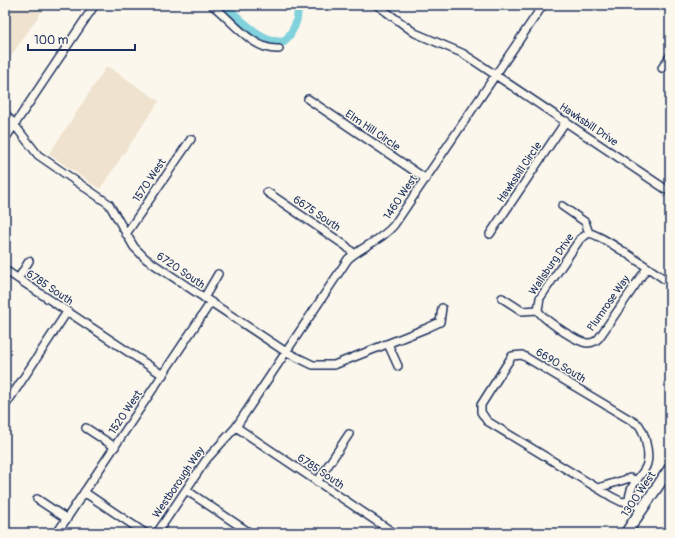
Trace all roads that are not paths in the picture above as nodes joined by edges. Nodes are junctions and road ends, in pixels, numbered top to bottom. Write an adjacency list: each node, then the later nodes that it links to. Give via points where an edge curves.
1 (212, 5): 5 (street, via 264,48)
2 (377, 5): 8 (street, Hawksbill Drive, via 415,33 462,53)
3 (543, 5): 8 (street, 1460 West)
4 (94, 6): 12 (street)
5 (279, 50)
6 (670, 56): 7 (street)
7 (662, 68)
8 (496, 75): 11 (street, Hawksbill Drive); 15 (street, 1460 West)
9 (308, 99): 15 (street, Elm Hill Circle)
10 (5, 113): 12 (street, 6720 South)
11 (566, 121): 17 (street, Hawksbill Drive); 21 (street, Hawksbill Circle)
12 (15, 125): 13 (street); 20 (street, 6720 South, via 38,155 109,204)
13 (5, 139)
14 (191, 139): 20 (street, 1570 West)
15 (426, 179): 22 (street, 1460 West, via 390,230)
16 (267, 192): 22 (street, 6675 South)
17 (670, 192)
18 (562, 206): 19 (street, Wallsburg Drive, via 585,222)
19 (589, 233): 24 (street, Wallsburg Drive, via 602,238); 33 (street, Wallsburg Drive, via 580,240 540,298)
20 (126, 234): 29 (street, 6720 South, via 146,259)
21 (490, 234)
22 (354, 254): 36 (street, 1460 West)
23 (29, 261): 27 (street)
24 (647, 268): 28 (street, Wallsburg Drive); 33 (street, Plumrose Way, via 601,335 593,342 584,342 570,334 543,318)
25 (5, 270): 27 (street, 6785 South)
26 (218, 274): 29 (street)
27 (18, 279): 34 (street, 6785 South)
28 (670, 283)
29 (204, 298): 31 (street, 6720 South)
30 (502, 298): 33 (street, via 522,311)
31 (211, 302): 36 (street, 6720 South); 38 (street, 1520 West)
32 (442, 308): 35 (street, 6720 South, via 440,322)
33 (538, 310)
34 (67, 312): 38 (street, 6785 South); 39 (street)
35 (388, 344): 36 (street, 6720 South, via 334,365 324,366 304,362); 37 (street)
36 (286, 352): 40 (street, 1460 West)
37 (398, 366)
38 (163, 375): 43 (street, 1520 West)
39 (5, 406)
40 (236, 427): 46 (street, 6785 South); 48 (street, Westborough Way, via 211,453)
41 (86, 428): 43 (street)
42 (349, 434): 46 (street)
43 (115, 447): 49 (street, 1520 West)
44 (670, 468): 52 (main road, 1300 West)
45 (637, 481): 47 (street, via 630,478); 47 (street, 6690 South, via 648,464 649,457 644,432 639,425 522,355 512,356 481,405 481,412 487,421); 51 (street, 6690 South, via 630,493)
46 (318, 482): 58 (street, 6785 South)
47 (598, 488): 51 (street, 6690 South, via 622,502)
48 (186, 490): 56 (street, Westborough Way); 57 (street)
49 (84, 492): 53 (street, 1520 West); 55 (street)
50 (37, 499): 53 (street)
51 (629, 501): 52 (street, 6690 South)
52 (642, 509): 59 (main road, 1300 West)
53 (67, 519): 54 (street, 1520 West)
54 (57, 533)
55 (145, 533)
56 (157, 533)
57 (250, 533)
58 (394, 533)
59 (626, 533)

